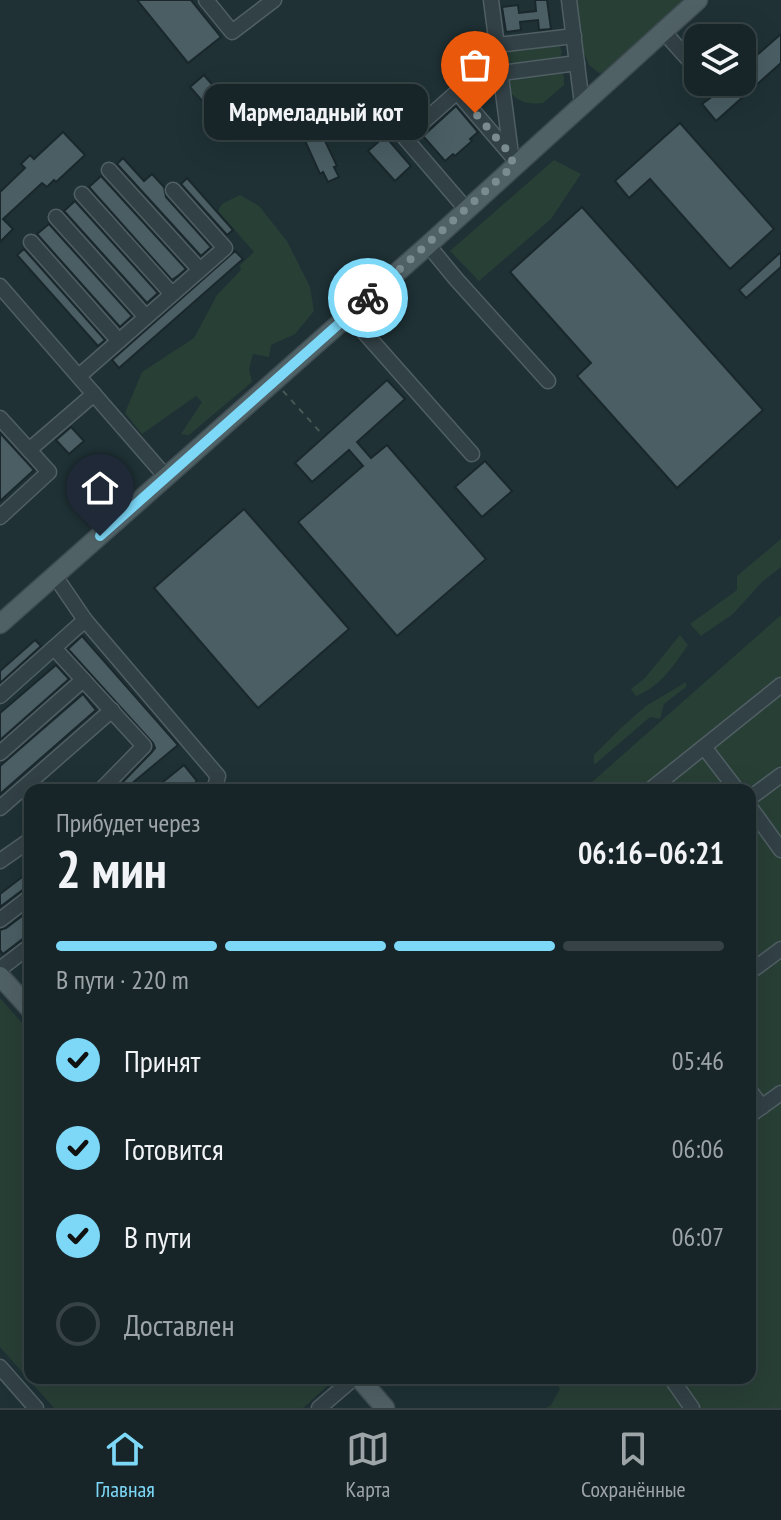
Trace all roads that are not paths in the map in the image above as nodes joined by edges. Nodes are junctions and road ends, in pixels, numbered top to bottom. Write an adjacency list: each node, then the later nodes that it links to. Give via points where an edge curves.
1 (206, 0): 2 (street, via 232,32)
2 (274, 0)
3 (491, 0): 8 (street)
4 (569, 0): 7 (street)
5 (698, 0): 6 (main road)
6 (663, 31): 9 (street); 12 (main road)
7 (574, 36): 8 (street); 10 (street)
8 (497, 45): 11 (street)
9 (684, 54)
10 (577, 63): 11 (street); 12 (street)
11 (501, 73): 13 (street)
12 (582, 104): 13 (main road)
13 (512, 161): 17 (main road); 17 (street, via 457,92 405,138)
14 (109, 170): 21 (street)
15 (173, 190): 21 (street, via 225,248)
16 (82, 194): 23 (street)
17 (466, 209): 20 (main road)
18 (56, 217): 25 (street)
19 (31, 242): 26 (street)
20 (428, 245): 24 (main road); 28 (street)
21 (200, 270): 23 (street)
22 (0, 286): 27 (street)
23 (172, 294): 25 (street)
24 (349, 315): 32 (street); 33 (main road)
25 (146, 317): 26 (street)
26 (119, 341): 27 (street)
27 (79, 376): 29 (street)
28 (548, 381)
29 (94, 394): 31 (street); 33 (street)
30 (0, 418): 31 (street)
31 (29, 450): 34 (street, via 49,472)
32 (472, 454)
33 (166, 477): 35 (main road)
34 (0, 517)
35 (55, 576): 36 (street); 37 (main road)
36 (85, 620): 38 (street); 48 (street, via 218,776)
37 (0, 624)
38 (54, 648): 39 (street); 41 (street)
39 (83, 680): 42 (street); 44 (street)
40 (781, 685): 43 (street)
41 (0, 696)
42 (112, 710): 46 (street); 47 (street, via 144,746)
43 (704, 747): 49 (street); 50 (street)
44 (0, 753)
45 (781, 775): 52 (street)
46 (27, 784)
47 (107, 784)
48 (216, 784)
49 (658, 784)
50 (732, 784)
51 (24, 787): 53 (street)
52 (756, 794)
53 (0, 808)
54 (756, 815): 56 (street)
55 (24, 844): 57 (street)
56 (781, 850)
57 (0, 861)
58 (24, 902): 59 (street)
59 (0, 920)
60 (781, 949): 62 (street)
61 (24, 951): 63 (street)
62 (756, 968)
63 (0, 969)
64 (0, 976): 65 (main road)
65 (24, 999)
66 (781, 1093): 67 (street)
67 (756, 1111)
68 (0, 1367): 72 (street)
69 (349, 1384): 73 (street)
70 (362, 1384): 74 (main road)
71 (675, 1384): 75 (street)
72 (36, 1408)
73 (319, 1408)
74 (385, 1408)
75 (692, 1408)

